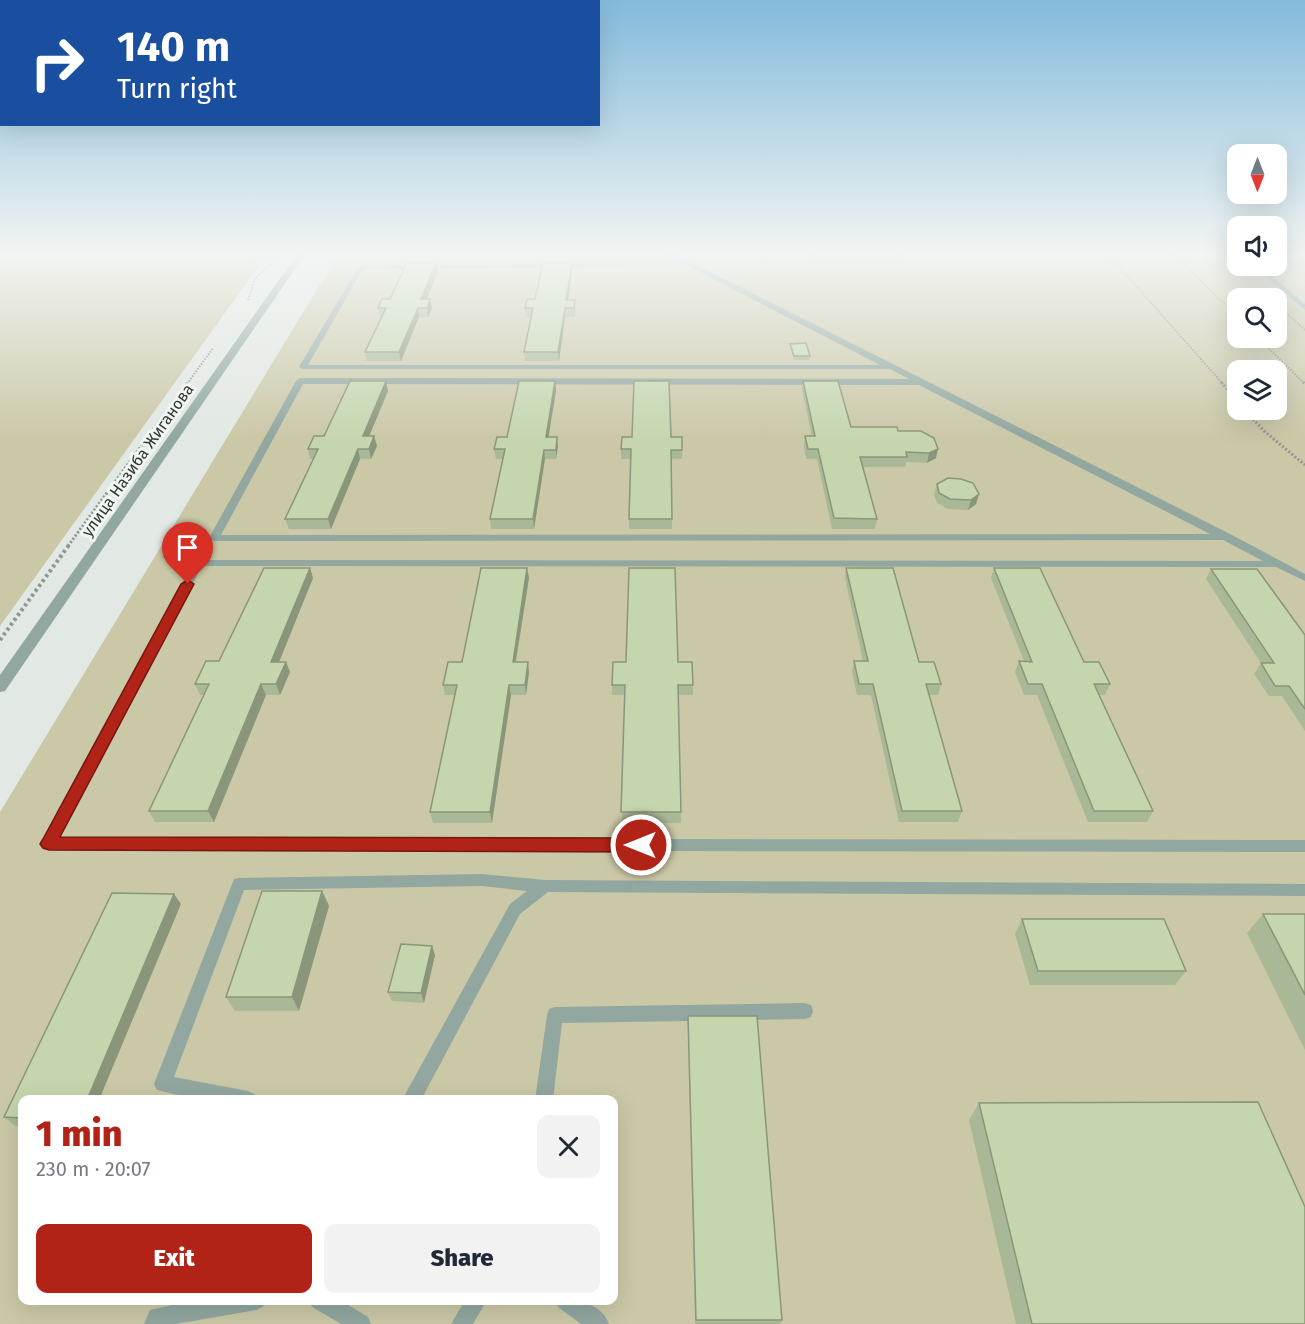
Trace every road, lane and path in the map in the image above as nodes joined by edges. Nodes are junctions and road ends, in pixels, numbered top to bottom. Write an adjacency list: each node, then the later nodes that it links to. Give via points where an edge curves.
1 (259, 315): 19 (street, улица Назиба Жиганова)
2 (333, 315): 9 (lane, via 303,367)
3 (790, 315): 9 (lane)
4 (1162, 315): 12 (path)
5 (1288, 315): 6 (path)
6 (1305, 330)
7 (214, 347): 18 (path)
8 (1268, 348): 11 (path)
9 (892, 367): 10 (lane)
10 (924, 382): 15 (lane); 15 (lane, via 300,381 214,537)
11 (1305, 384)
12 (1227, 389)
13 (1254, 420): 14 (path)
14 (1305, 465)
15 (1228, 537): 16 (lane)
16 (1279, 564): 17 (lane); 20 (lane, via 198,563 49,844)
17 (1305, 578)
18 (0, 640)
19 (0, 687)
20 (1305, 846)
21 (545, 886): 22 (lane); 24 (lane, via 483,880 239,884 163,1084); 25 (lane, via 515,909)
22 (1305, 890)
23 (805, 1011): 26 (lane, via 555,1016)
24 (221, 1095)
25 (414, 1095)
26 (545, 1095)
27 (227, 1305): 31 (lane, via 157,1317)
28 (328, 1305): 32 (lane)
29 (474, 1305): 33 (lane)
30 (572, 1305): 34 (lane)
31 (153, 1324)
32 (361, 1324)
33 (461, 1324)
34 (599, 1324)

